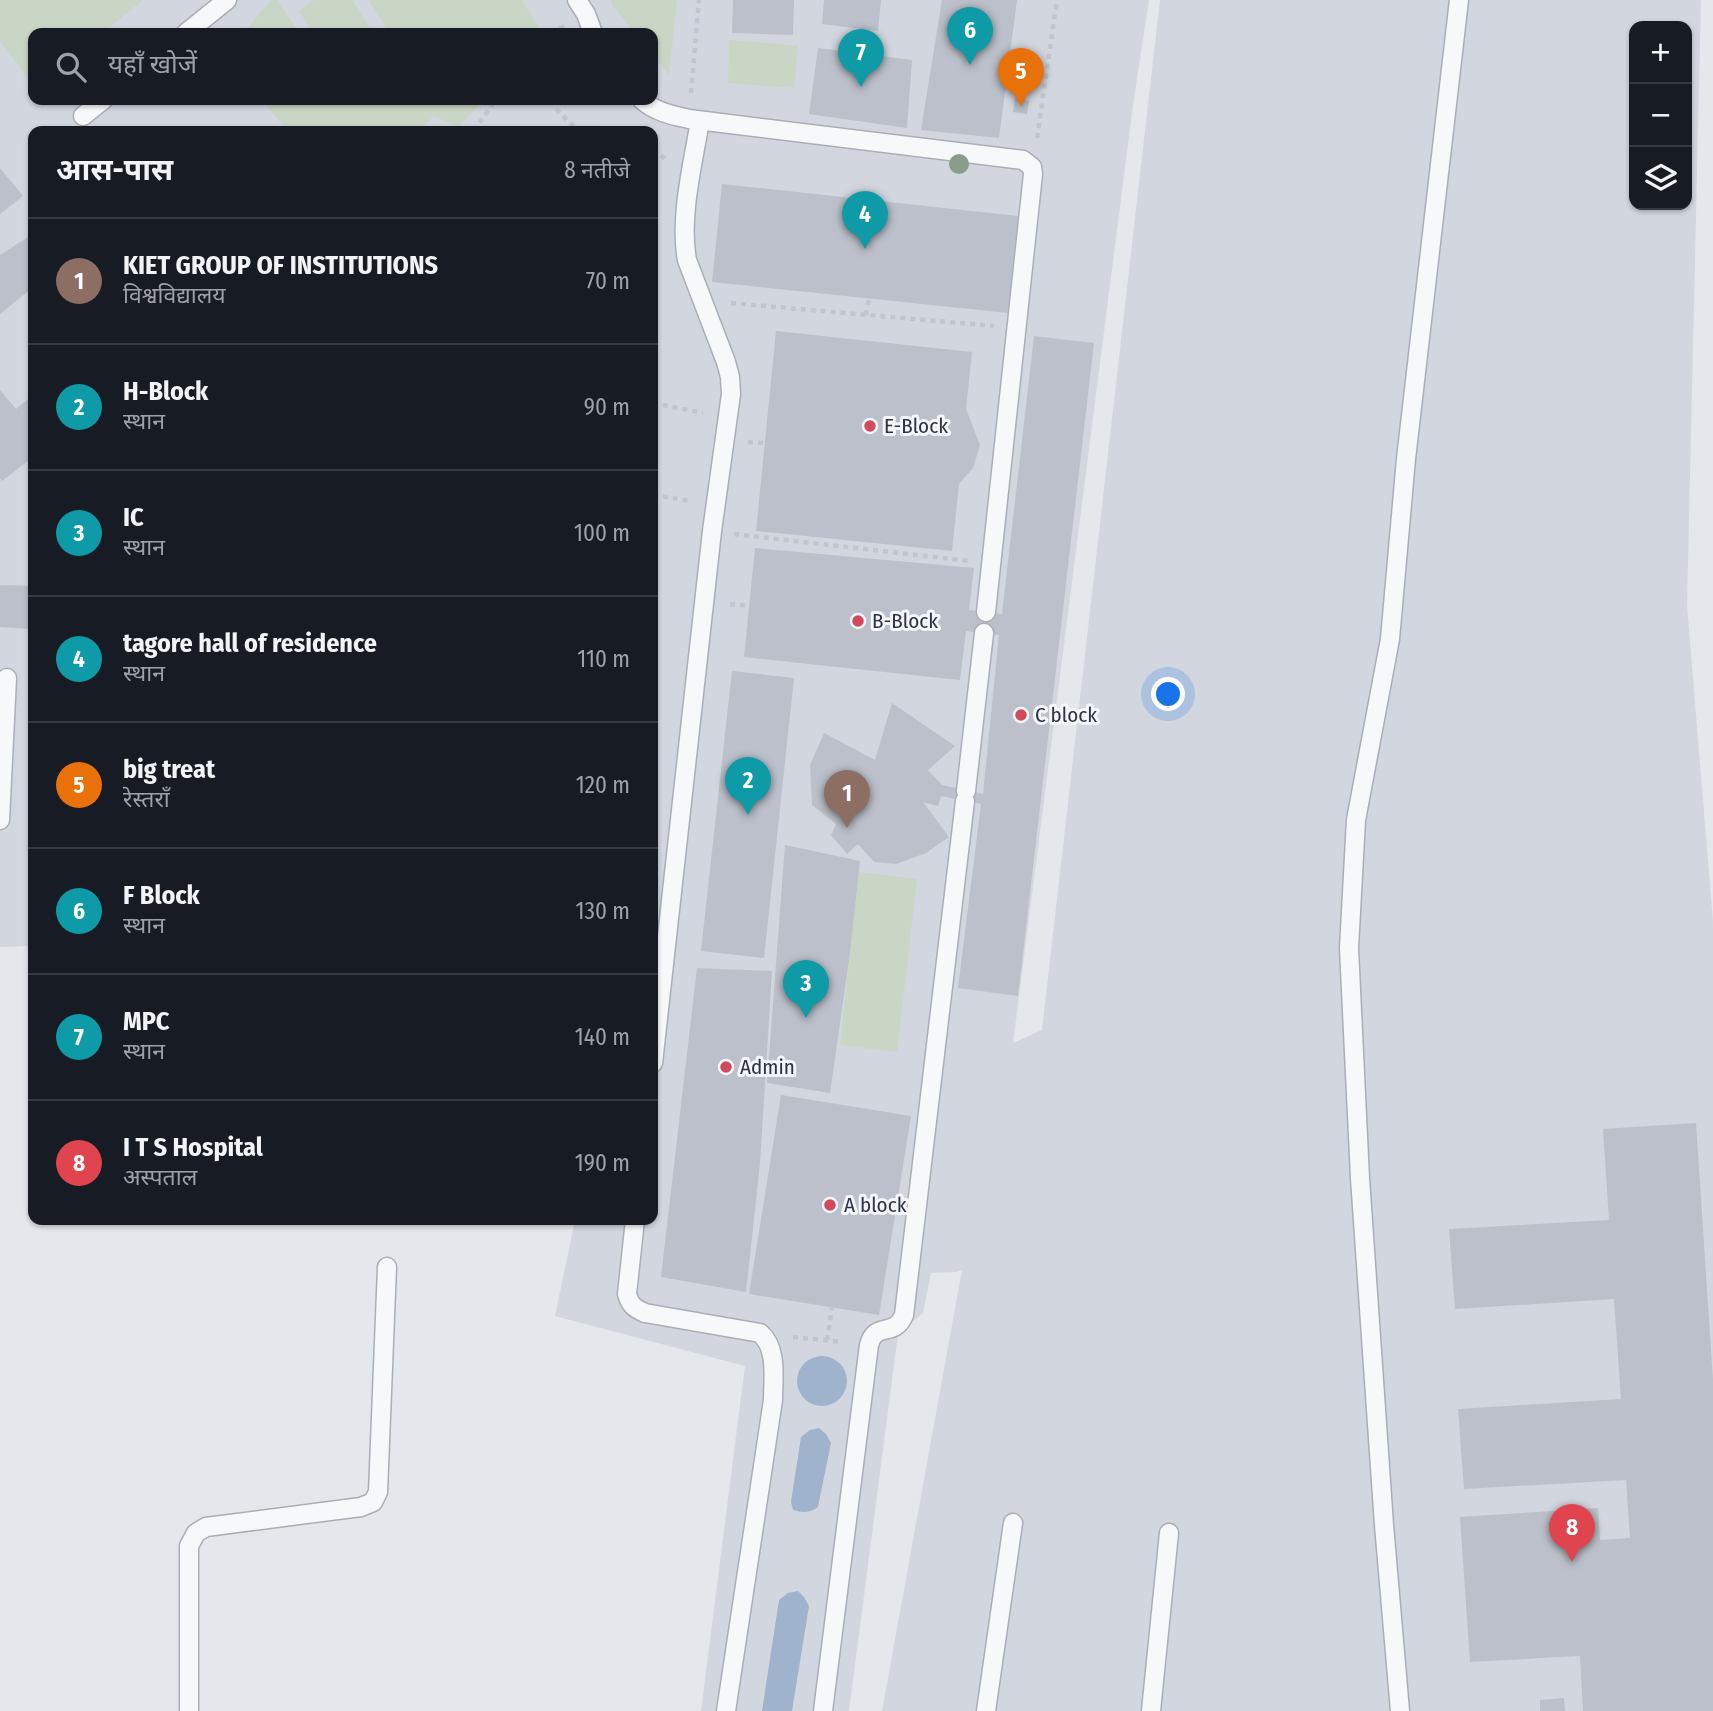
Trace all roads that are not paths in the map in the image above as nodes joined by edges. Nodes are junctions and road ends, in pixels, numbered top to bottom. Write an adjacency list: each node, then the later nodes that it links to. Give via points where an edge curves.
1 (227, 0): 4 (lane)
2 (577, 0): 5 (lane)
3 (1459, 0): 24 (lane, via 1406,458 1390,639 1356,820 1349,948 1360,1178)
4 (192, 28)
5 (591, 28)
6 (97, 105): 8 (lane)
7 (648, 105): 9 (lane)
8 (83, 116)
9 (694, 120): 10 (lane, via 1023,160 1032,167); 14 (lane, via 684,245 726,362 731,394)
10 (986, 612)
11 (984, 633): 21 (lane, via 904,1315 893,1329 873,1334 869,1345)
12 (7, 678): 13 (lane)
13 (0, 820)
14 (658, 1018)
15 (634, 1225): 20 (lane, via 629,1303 645,1313 760,1333 773,1357 774,1400)
16 (387, 1267): 19 (lane, via 378,1492 373,1502 361,1507 206,1527 196,1533 189,1546)
17 (1013, 1523): 22 (lane)
18 (1169, 1533): 23 (lane)
19 (190, 1711)
20 (726, 1711)
21 (823, 1711)
22 (986, 1711)
23 (1151, 1711)
24 (1400, 1711)

